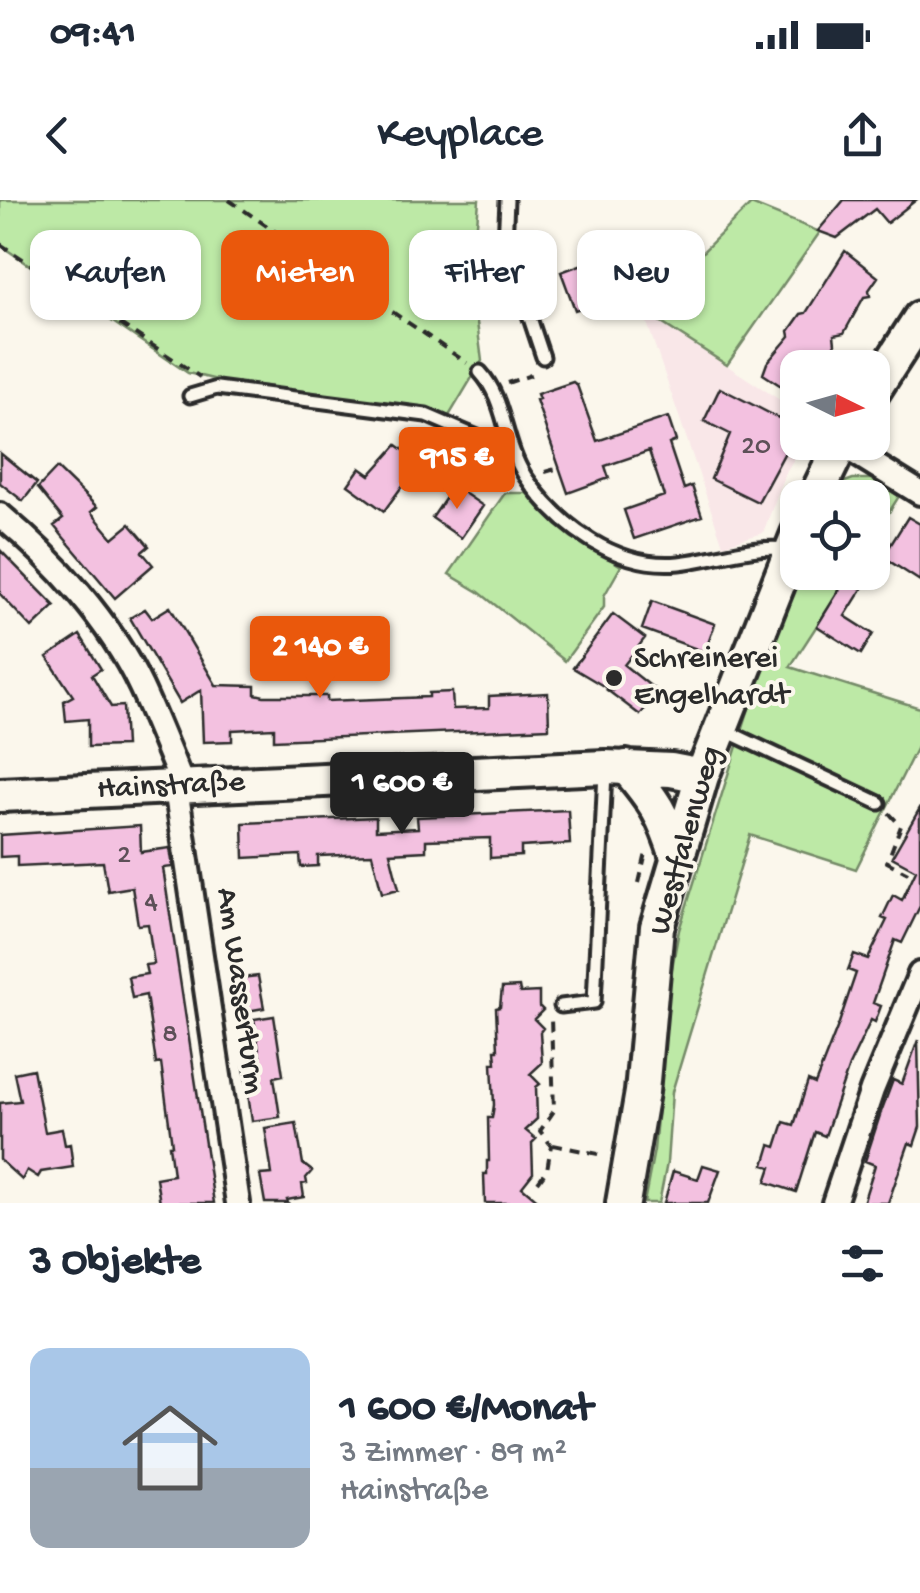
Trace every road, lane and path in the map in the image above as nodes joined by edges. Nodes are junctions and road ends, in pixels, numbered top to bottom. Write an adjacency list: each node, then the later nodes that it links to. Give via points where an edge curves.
1 (229, 200): 7 (path)
2 (506, 200): 5 (lane, via 505,243)
3 (0, 244): 10 (path)
4 (920, 318): 6 (street)
5 (543, 357)
6 (890, 365)
7 (480, 372): 12 (lane, Westfalenweg, via 494,387)
8 (531, 375): 9 (path)
9 (523, 379)
10 (217, 388): 11 (lane); 12 (lane, via 426,415)
11 (190, 396)
12 (510, 452): 16 (lane, Westfalenweg, via 544,502 606,549 676,563)
13 (869, 460): 14 (street)
14 (920, 493)
15 (0, 515): 21 (street, Am Wasserturm, via 98,616 140,683)
16 (780, 545)
17 (780, 577): 18 (street, Westfalenweg)
18 (720, 728): 20 (street, Westfalenweg); 23 (lane)
19 (616, 767): 20 (street, Hainstraße); 21 (street, Hainstraße); 24 (street, via 654,800); 27 (lane, via 594,1002)
20 (702, 776): 24 (street, Westfalenweg)
21 (179, 787): 22 (street, Hainstraße); 31 (street, Am Wasserturm)
22 (0, 795)
23 (880, 802): 25 (path, via 901,826 887,862)
24 (677, 858): 32 (street, Westfalenweg, via 657,927 642,1092)
25 (908, 873)
26 (920, 974): 33 (street)
27 (561, 1006): 28 (path, via 550,1018 554,1110 540,1132)
28 (551, 1145): 29 (path); 30 (path)
29 (612, 1156)
30 (538, 1182)
31 (238, 1203)
32 (623, 1203)
33 (834, 1203)

